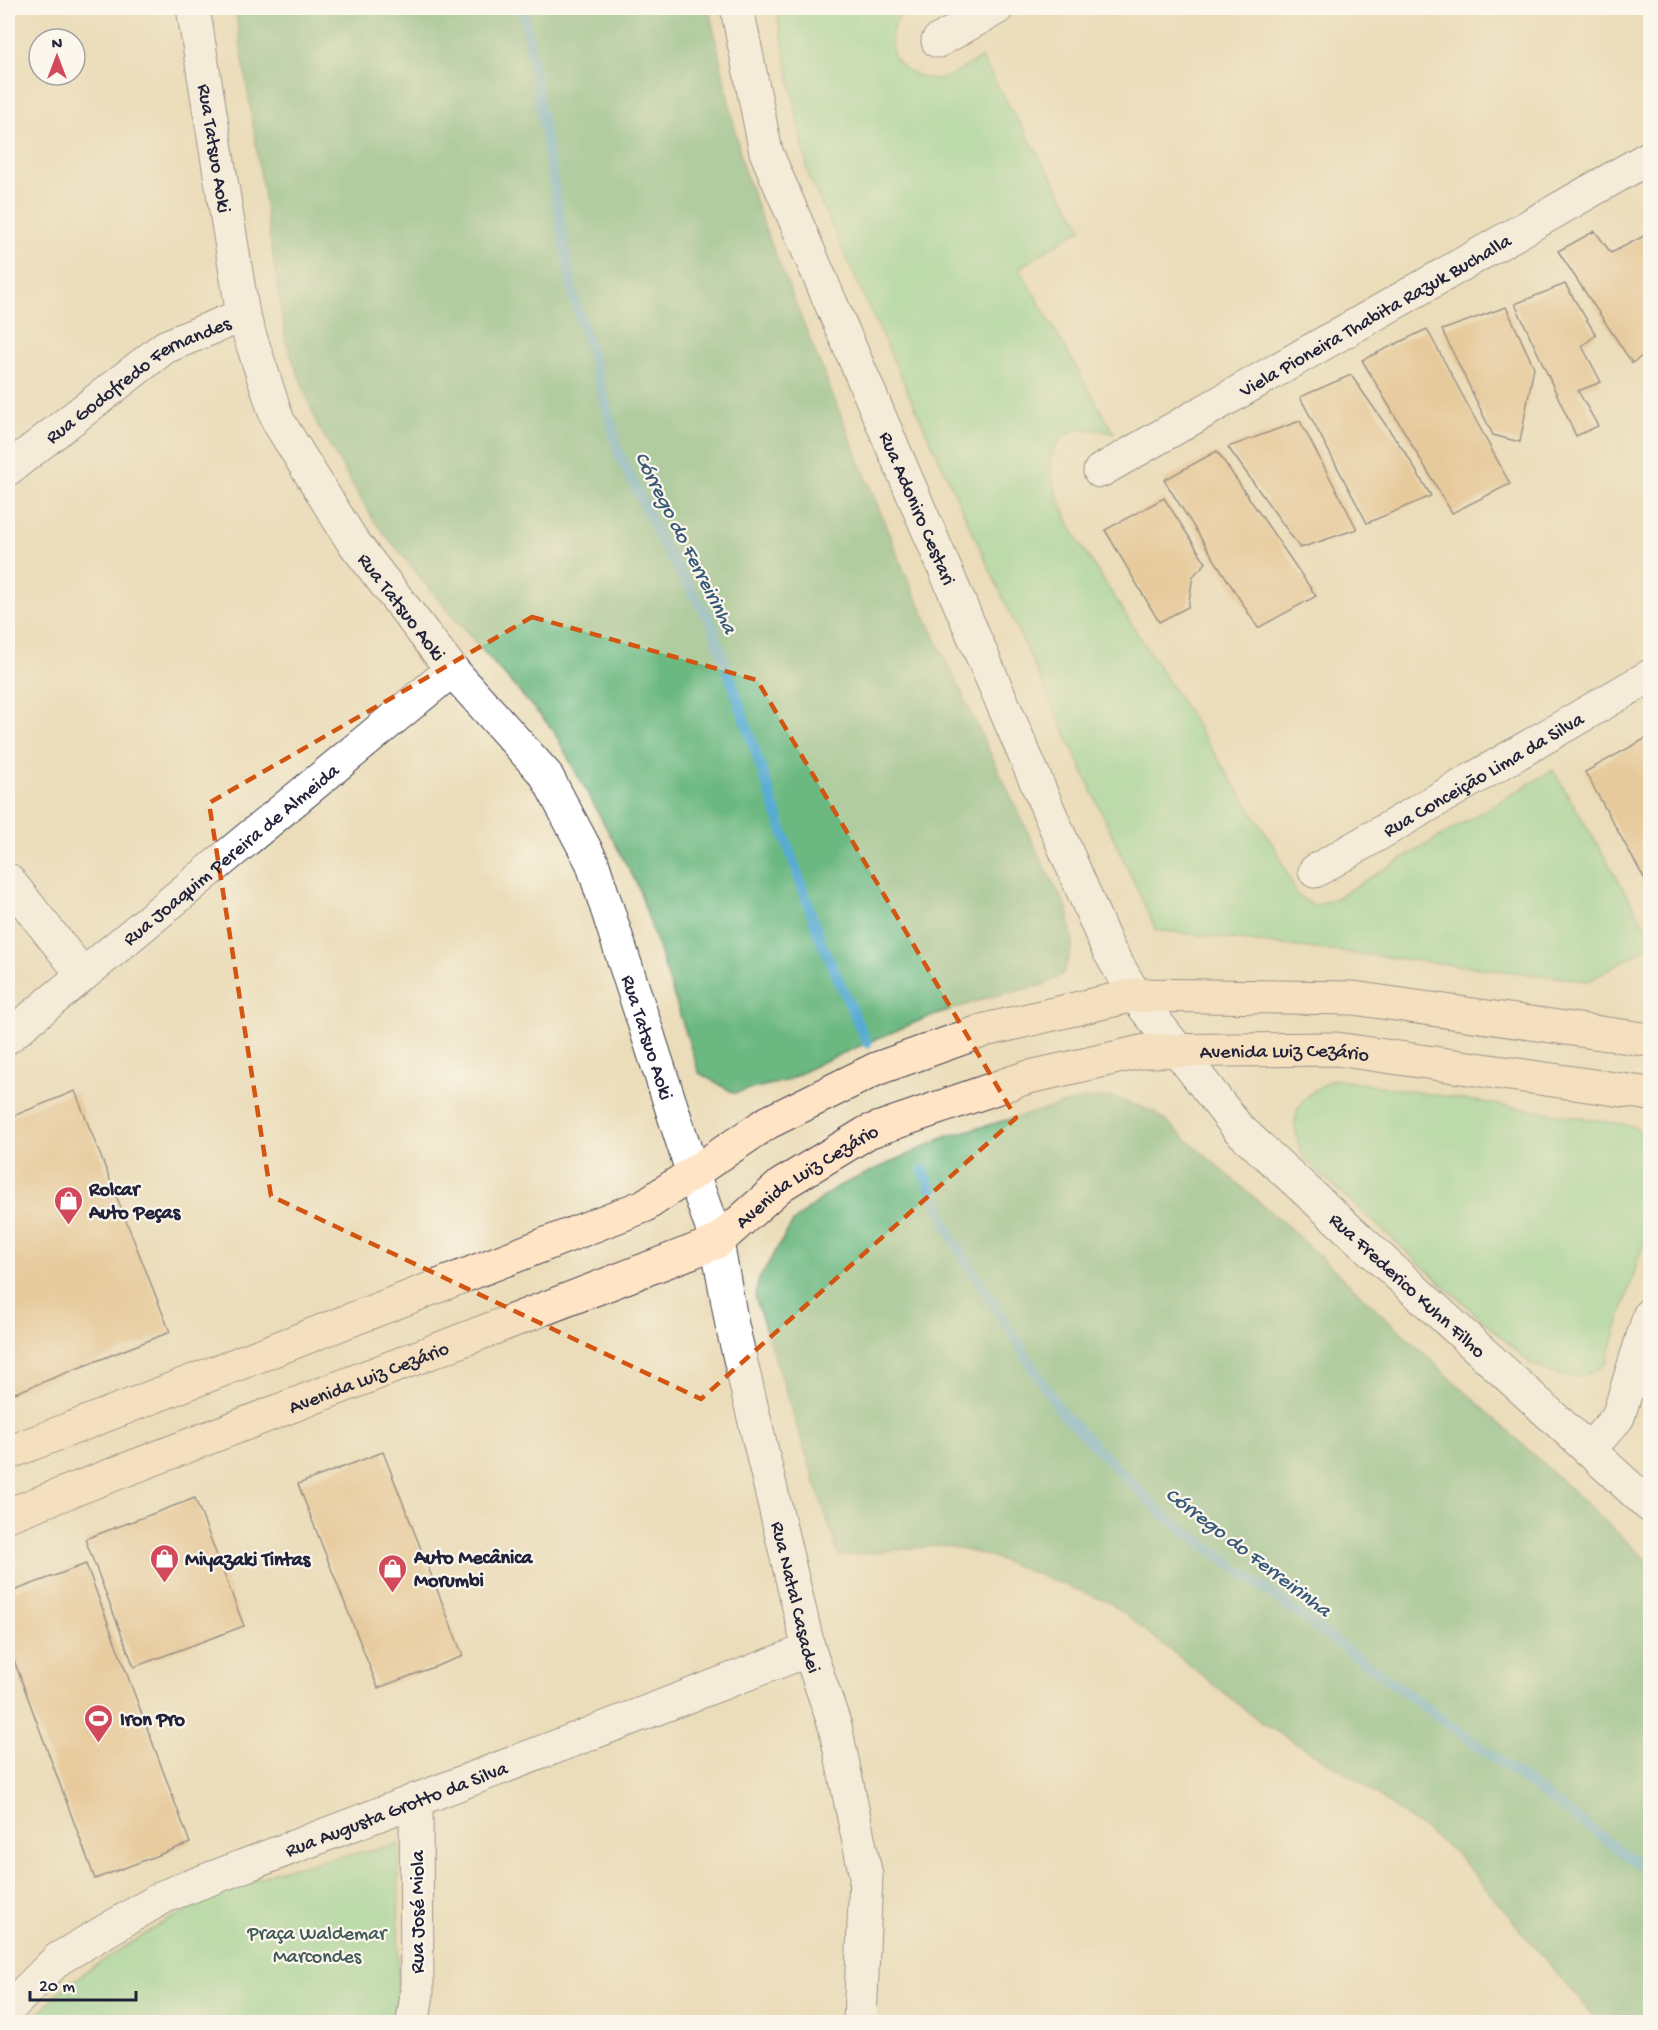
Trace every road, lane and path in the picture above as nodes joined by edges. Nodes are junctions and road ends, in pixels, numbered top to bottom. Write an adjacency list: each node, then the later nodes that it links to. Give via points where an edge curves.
1 (193, 8): 6 (street, Rua Tatsuo Aoki)
2 (737, 8): 14 (street, Rua Adoniro Cestari, via 766,152 1108,949)
3 (997, 8): 4 (street)
4 (938, 41)
5 (1650, 156): 8 (street, Viela Pioneira Thabita Razuk Buchalla)
6 (243, 315): 7 (street, Rua Godofredo Fernandes, via 165,347); 9 (street, Rua Tatsuo Aoki, via 278,422 351,539)
7 (8, 469)
8 (1100, 471)
9 (452, 670): 13 (street, Rua Joaquim Pereira de Almeida); 19 (street, Rua Tatsuo Aoki, via 546,774 592,862)
10 (1650, 676): 11 (street, Rua Conceição Lima da Silva)
11 (1315, 871)
12 (8, 880): 13 (street)
13 (82, 975): 15 (street, Rua Joaquim Pereira de Almeida)
14 (1135, 995): 16 (street, via 1353,998); 17 (street, Rua Adoniro Cestari); 19 (street, via 985,1030 876,1070 767,1123)
15 (8, 1036)
16 (1650, 1040)
17 (1178, 1051): 18 (street, Avenida Luiz Cezário, via 1336,1049); 20 (street, Avenida Luiz Cezário, via 1145,1051 1025,1078 868,1132 781,1185); 22 (street, Rua Frederico Kuhn Filho, via 1238,1128)
18 (1650, 1094)
19 (693, 1174): 20 (street, Rua Natal Casadei); 23 (street, via 644,1206)
20 (717, 1242): 25 (street, Avenida Luiz Cezário); 26 (street, Rua Natal Casadei, via 732,1325)
21 (1650, 1314): 22 (street, via 1618,1417)
22 (1588, 1450): 24 (street, Rua Frederico Kuhn Filho)
23 (8, 1453)
24 (1650, 1506)
25 (8, 1515)
26 (809, 1650): 27 (street, Rua Augusta Grotto da Silva); 30 (street, Rua Natal Casadei, via 835,1726 866,1876)
27 (416, 1800): 28 (street, Rua Augusta Grotto da Silva, via 165,1896 58,1959); 29 (street, Rua José Miola, via 417,1994)
28 (8, 2008)
29 (412, 2022)
30 (860, 2022)

